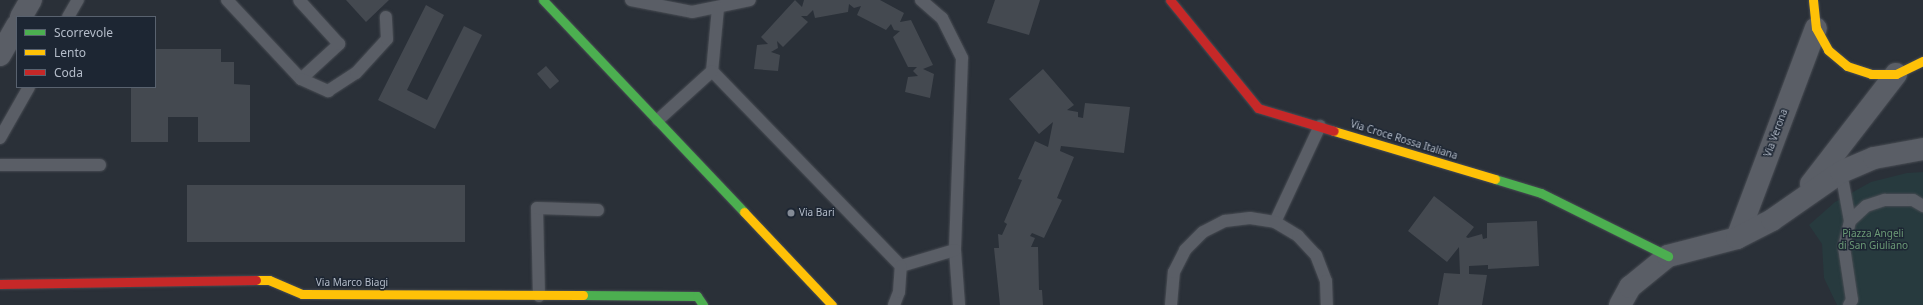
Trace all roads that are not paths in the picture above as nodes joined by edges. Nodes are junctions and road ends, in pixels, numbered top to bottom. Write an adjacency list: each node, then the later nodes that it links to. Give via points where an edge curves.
1 (31, 0): 12 (street)
2 (78, 0): 13 (lane)
3 (226, 0): 22 (lane)
4 (298, 0): 22 (lane, via 340,44)
5 (543, 0): 24 (street)
6 (631, 0): 11 (lane, via 692,12)
7 (750, 0): 11 (lane)
8 (921, 0): 37 (lane, via 942,18 962,58)
9 (1170, 0): 25 (street, Via Croce Rossa Italiana, via 1258,108)
10 (1810, 2): 16 (street)
11 (718, 8): 19 (lane)
12 (22, 16)
13 (69, 16)
14 (386, 17): 22 (lane, via 387,39 356,73 328,91)
15 (16, 27): 17 (street)
16 (1816, 28): 20 (street, via 1828,50 1847,66 1871,74); 36 (street, Via Verona)
17 (0, 55)
18 (1923, 61): 20 (street)
19 (712, 71): 24 (lane); 39 (lane)
20 (1901, 72): 21 (street); 31 (street)
21 (1923, 72)
22 (301, 79)
23 (28, 88): 26 (lane)
24 (658, 120): 44 (street)
25 (1320, 126): 35 (lane); 38 (street, Via Croce Rossa Italiana, via 1541,193)
26 (0, 138)
27 (1923, 149): 30 (street, via 1874,158)
28 (0, 165): 29 (lane)
29 (100, 165)
30 (1841, 172): 31 (street); 34 (lane)
31 (1802, 196): 36 (street, via 1772,220)
32 (1923, 206): 34 (lane, via 1913,200 1885,200 1866,206)
33 (598, 210): 41 (lane, via 537,208)
34 (1850, 221): 50 (lane, via 1844,247 1852,300)
35 (1275, 222): 47 (lane, via 1244,219 1225,221 1203,232 1185,250 1174,272); 48 (lane, via 1298,236 1316,256 1326,281)
36 (1737, 238): 38 (street)
37 (955, 250): 39 (lane); 46 (lane)
38 (1668, 256): 49 (street, via 1630,287)
39 (901, 266): 45 (lane, via 899,292)
40 (0, 284): 42 (street, Via Marco Biagi, via 270,280)
41 (539, 296): 42 (street, Via Marco Biagi); 43 (street, Via Marco Biagi, via 697,296)
42 (303, 299)
43 (703, 305)
44 (832, 305)
45 (894, 305)
46 (959, 305)
47 (1171, 305)
48 (1327, 305)
49 (1620, 305)
50 (1849, 305)

